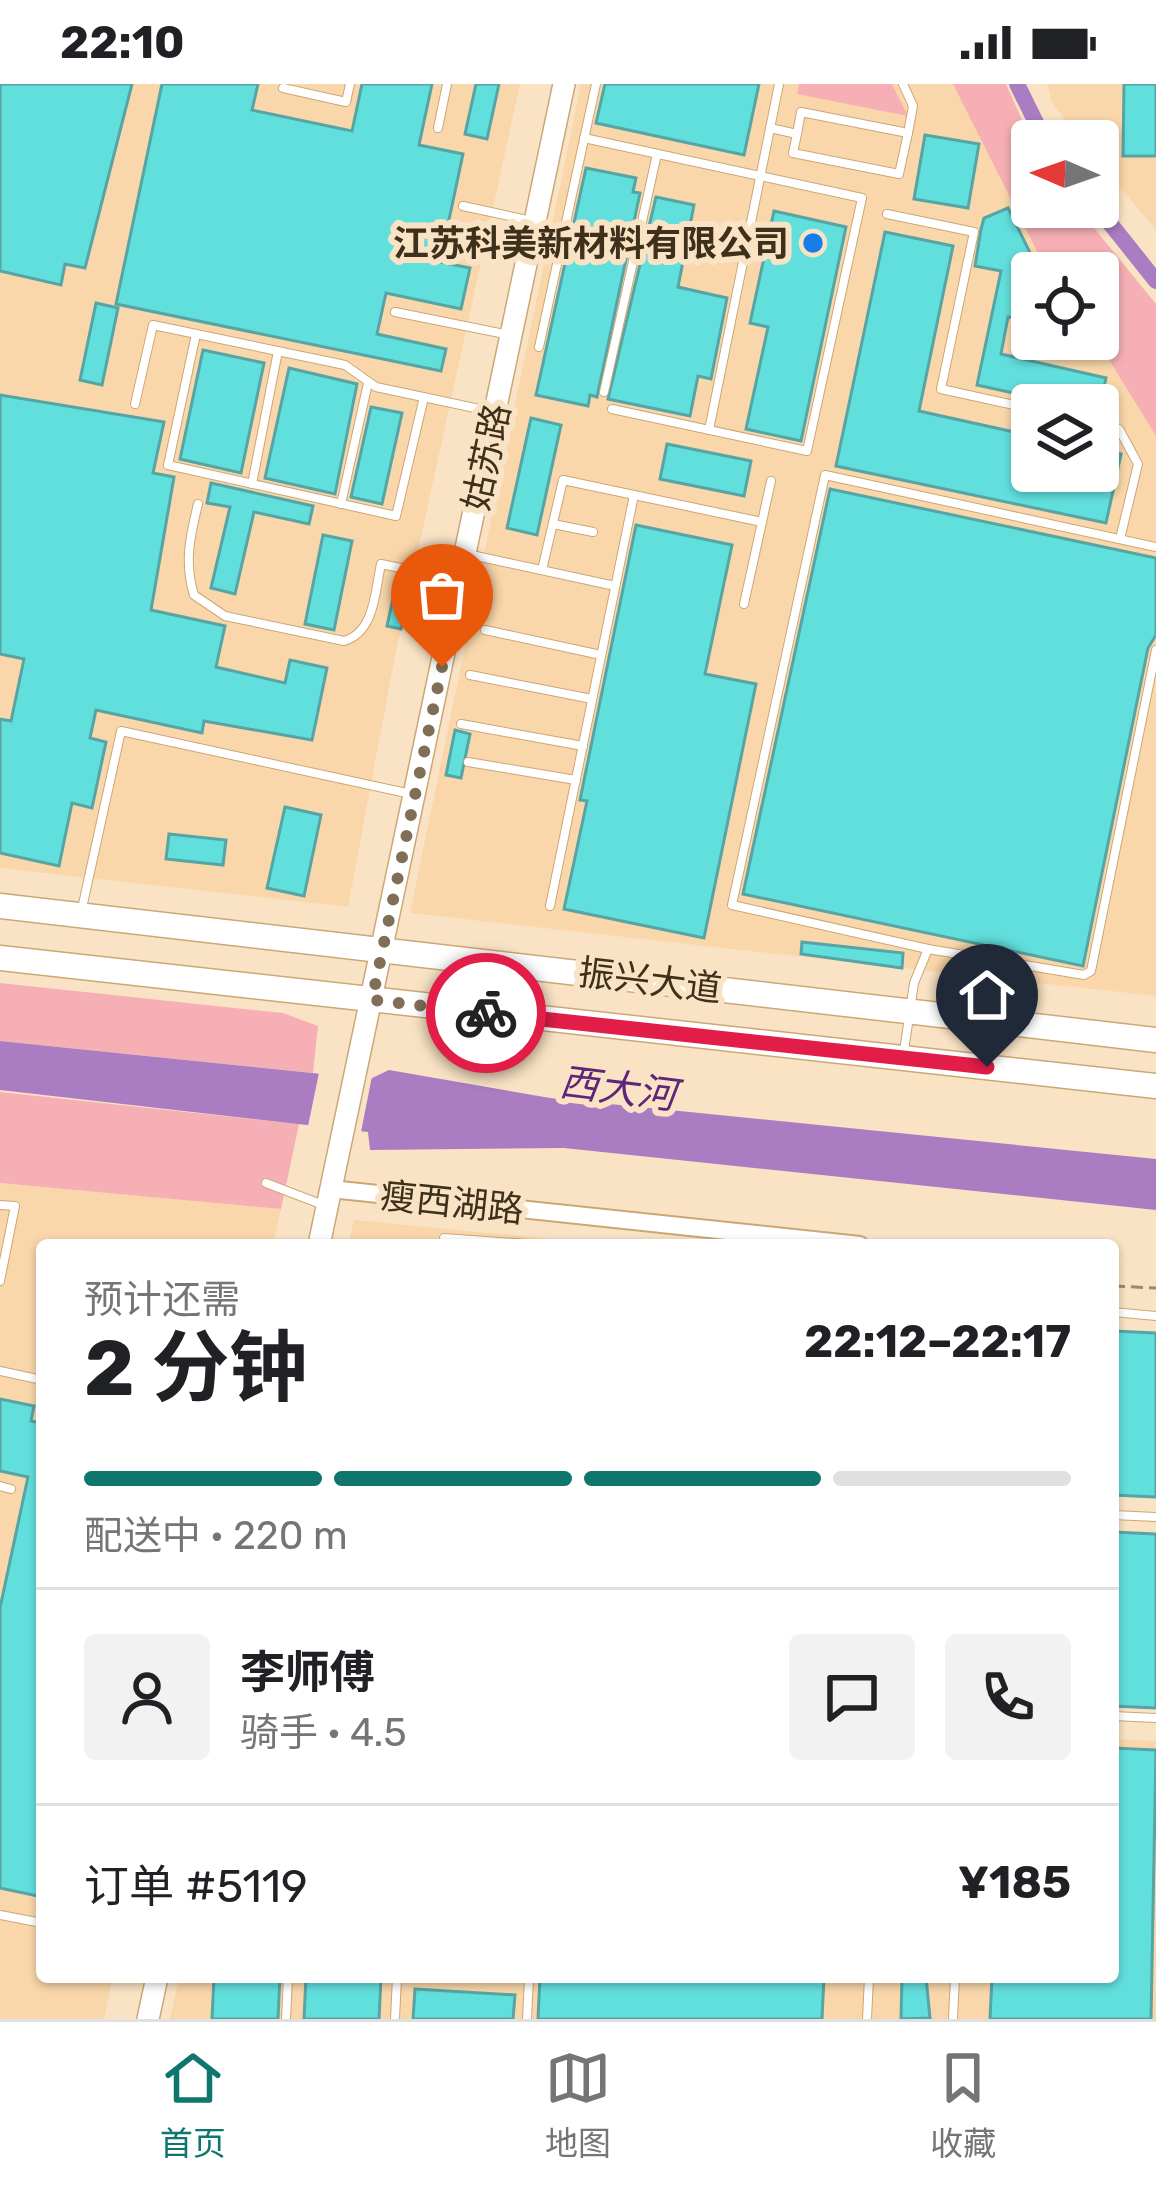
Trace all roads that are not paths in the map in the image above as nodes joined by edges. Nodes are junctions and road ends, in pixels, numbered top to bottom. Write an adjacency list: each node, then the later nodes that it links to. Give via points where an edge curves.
1 (350, 84): 7 (lane, via 346,102)
2 (447, 84): 8 (lane)
3 (564, 84): 17 (street, 姑苏路)
4 (596, 84): 12 (lane)
5 (778, 84): 9 (lane)
6 (903, 84): 11 (lane, via 914,106)
7 (283, 88)
8 (438, 128)
9 (770, 128): 10 (lane); 14 (lane)
10 (797, 134): 11 (lane, via 801,112); 11 (lane, via 793,152 899,174)
11 (908, 134)
12 (584, 138): 13 (lane); 21 (lane)
13 (657, 154): 14 (lane); 24 (lane)
14 (760, 176): 31 (lane); 31 (lane, via 862,198 807,451)
15 (464, 206): 17 (lane)
16 (886, 214): 27 (lane, via 974,232 941,388)
17 (535, 222): 20 (street, 姑苏路)
18 (395, 312): 20 (lane)
19 (196, 334): 22 (lane); 26 (lane, via 153,326); 33 (lane, via 168,466)
20 (511, 335): 29 (street, 姑苏路)
21 (539, 347)
22 (278, 351): 23 (lane, via 345,365); 33 (lane)
23 (368, 382): 25 (lane); 36 (lane)
24 (604, 392)
25 (424, 397): 29 (lane); 36 (lane, via 396,517)
26 (135, 404)
27 (1011, 404)
28 (612, 409): 31 (lane)
29 (495, 412): 42 (street, 姑苏路)
30 (1119, 429): 40 (lane, via 1138,464)
31 (709, 430)
32 (771, 481): 37 (lane)
33 (251, 484): 36 (lane)
34 (634, 494): 37 (lane); 38 (lane, via 563,479); 45 (lane)
35 (198, 504): 44 (lane, via 190,582 194,596 225,616 344,640 369,621 381,564)
36 (341, 504)
37 (762, 522): 46 (lane)
38 (553, 524): 39 (lane); 43 (lane)
39 (593, 532)
40 (1120, 539): 41 (lane); 61 (lane, via 825,475 732,905)
41 (1156, 547)
42 (465, 554): 43 (lane); 44 (street, 姑苏路)
43 (542, 571): 45 (lane)
44 (460, 581): 56 (street, 姑苏路)
45 (615, 586): 49 (lane)
46 (744, 604)
47 (484, 630): 49 (lane)
48 (1156, 650): 61 (lane, via 1091,971 1072,977)
49 (601, 655): 51 (lane)
50 (470, 675): 51 (lane)
51 (592, 699): 53 (lane)
52 (461, 724): 53 (lane)
53 (583, 746): 55 (lane)
54 (469, 762): 55 (lane)
55 (576, 780): 58 (lane)
56 (415, 795): 59 (lane, via 121,731); 60 (street, 姑苏路)
57 (0, 906): 59 (main road, 振兴大道)
58 (550, 906)
59 (81, 915): 60 (main road, 振兴大道)
60 (382, 948): 63 (street, 姑苏路); 64 (main road, 振兴大道)
61 (928, 949): 64 (lane)
62 (0, 958): 63 (main road, 振兴大道)
63 (372, 1000): 66 (main road, 振兴大道); 69 (street, 姑苏路)
64 (909, 1011): 65 (main road, 振兴大道); 66 (lane)
65 (1156, 1040)
66 (903, 1058): 67 (main road, 振兴大道)
67 (1156, 1086)
68 (266, 1183): 69 (lane)
69 (329, 1198): 71 (street); 72 (street, 瘦西湖路)
70 (0, 1205): 73 (lane, via 15,1206)
71 (320, 1239)
72 (792, 1239)
73 (0, 1281)
74 (1119, 1313): 75 (lane)
75 (1156, 1316)
76 (0, 1371): 77 (lane)
77 (36, 1379)
78 (1119, 1515): 79 (lane)
79 (1156, 1517)
80 (1119, 1716): 81 (lane)
81 (1156, 1718)
82 (0, 1915): 83 (lane)
83 (36, 1922)
84 (156, 1983): 90 (street)
85 (288, 1983): 91 (lane)
86 (397, 1983): 92 (lane)
87 (529, 1983): 93 (lane)
88 (869, 1983): 94 (lane)
89 (955, 1983): 95 (lane)
90 (148, 2019)
91 (286, 2019)
92 (395, 2019)
93 (527, 2019)
94 (867, 2019)
95 (953, 2019)

